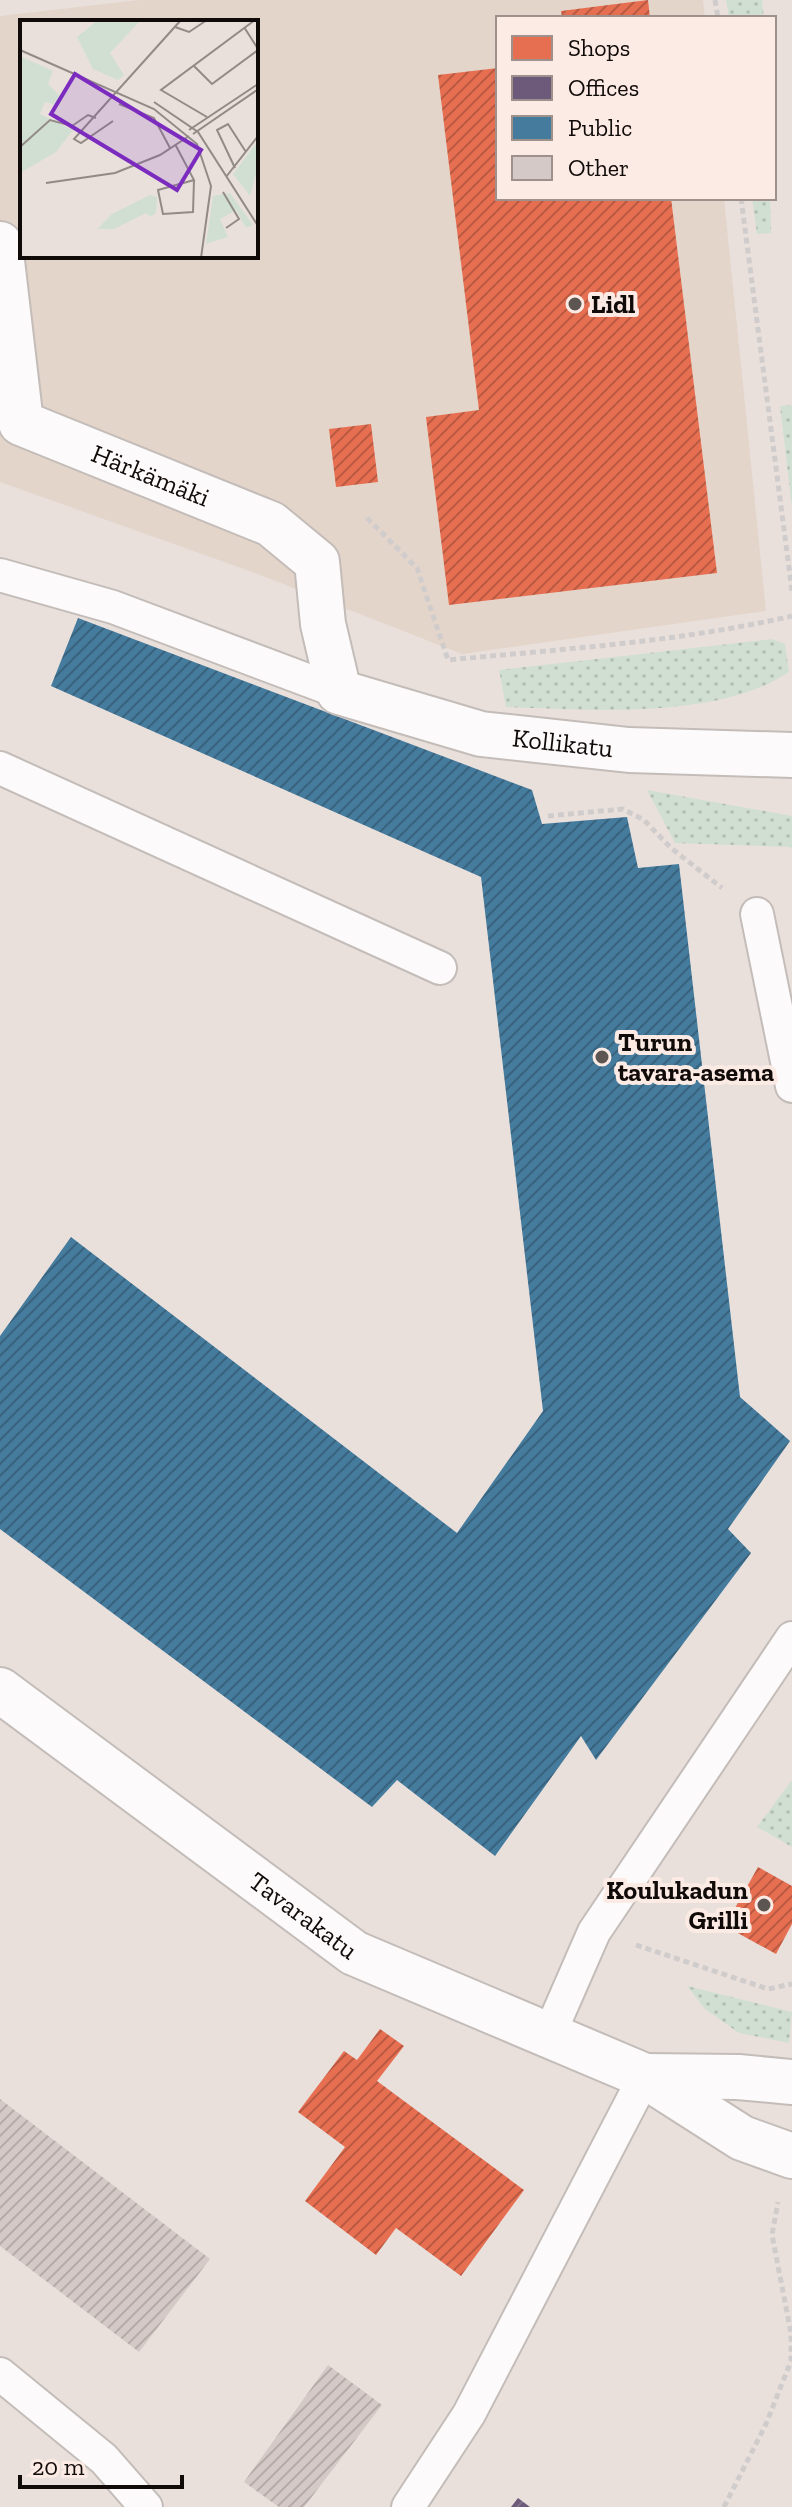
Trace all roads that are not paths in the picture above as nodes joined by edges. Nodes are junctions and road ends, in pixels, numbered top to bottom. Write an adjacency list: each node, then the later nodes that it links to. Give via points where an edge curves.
1 (0, 244): 3 (street, Härkämäki, via 21,423 271,524 317,562 323,624)
2 (0, 575): 3 (lane, via 113,607)
3 (339, 692): 4 (street, Kollikatu, via 481,734 629,750)
4 (792, 755)
5 (0, 768): 7 (lane)
6 (757, 914): 8 (lane)
7 (440, 968)
8 (792, 1086)
9 (792, 1638): 11 (lane, via 594,1932)
10 (0, 1690): 11 (street, Tavarakatu, via 354,1953)
11 (549, 2035): 12 (street, Tavarakatu)
12 (645, 2076): 13 (street, Tavarakatu); 14 (street, Tavarakatu, via 742,2138); 17 (lane, via 469,2414)
13 (792, 2082)
14 (792, 2156)
15 (0, 2374): 16 (lane, via 104,2459)
16 (146, 2507)
17 (408, 2507)

